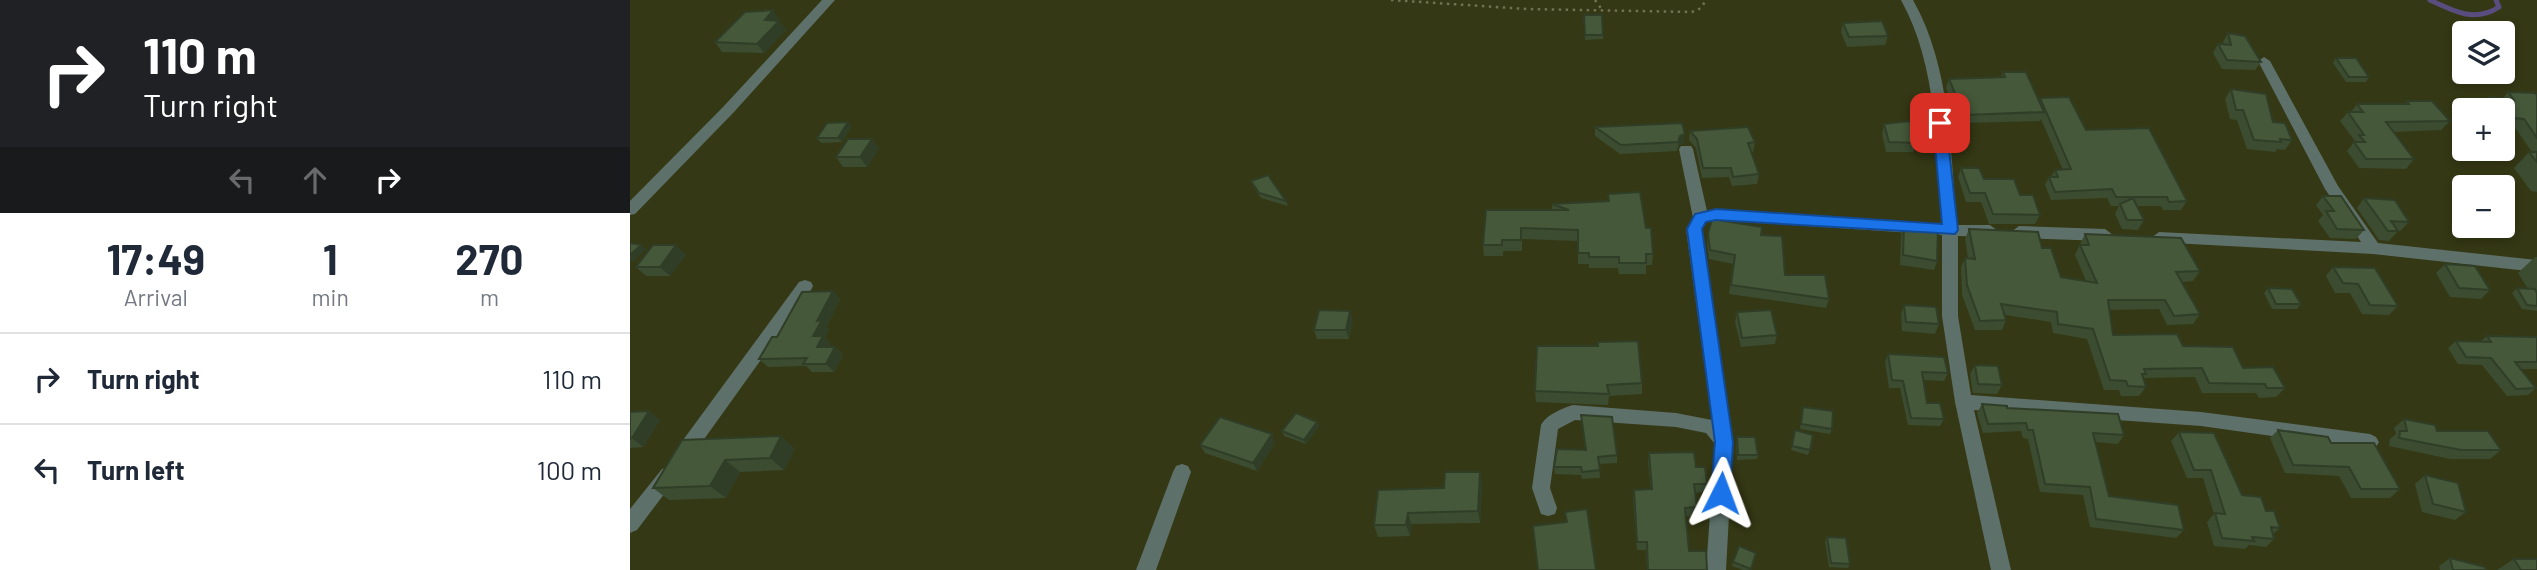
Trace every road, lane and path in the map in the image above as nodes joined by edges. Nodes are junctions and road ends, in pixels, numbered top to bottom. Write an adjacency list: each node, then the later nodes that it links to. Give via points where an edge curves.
1 (829, 0): 9 (street)
2 (1391, 0): 6 (path)
3 (1595, 0): 6 (path)
4 (1706, 0): 6 (path, via 1692,12)
5 (1908, 0): 11 (street, via 1934,70)
6 (1603, 11)
7 (2264, 61): 14 (street, via 2332,189)
8 (1686, 149): 10 (street)
9 (630, 210)
10 (1701, 218): 11 (street, via 1716,215); 18 (street, via 1694,229)
11 (1950, 230): 12 (street); 17 (street, via 1950,316)
12 (2118, 236)
13 (2146, 237): 14 (street)
14 (2373, 248): 15 (street)
15 (2537, 266)
16 (805, 286): 22 (street)
17 (1964, 402): 19 (street, via 2201,419); 25 (street)
18 (1724, 442): 21 (street, via 1711,427 1676,420 1573,412 1550,425 1541,488); 24 (street)
19 (2370, 442)
20 (1182, 472): 23 (street)
21 (1548, 508)
22 (630, 524)
23 (1146, 570)
24 (1716, 570)
25 (2001, 570)

